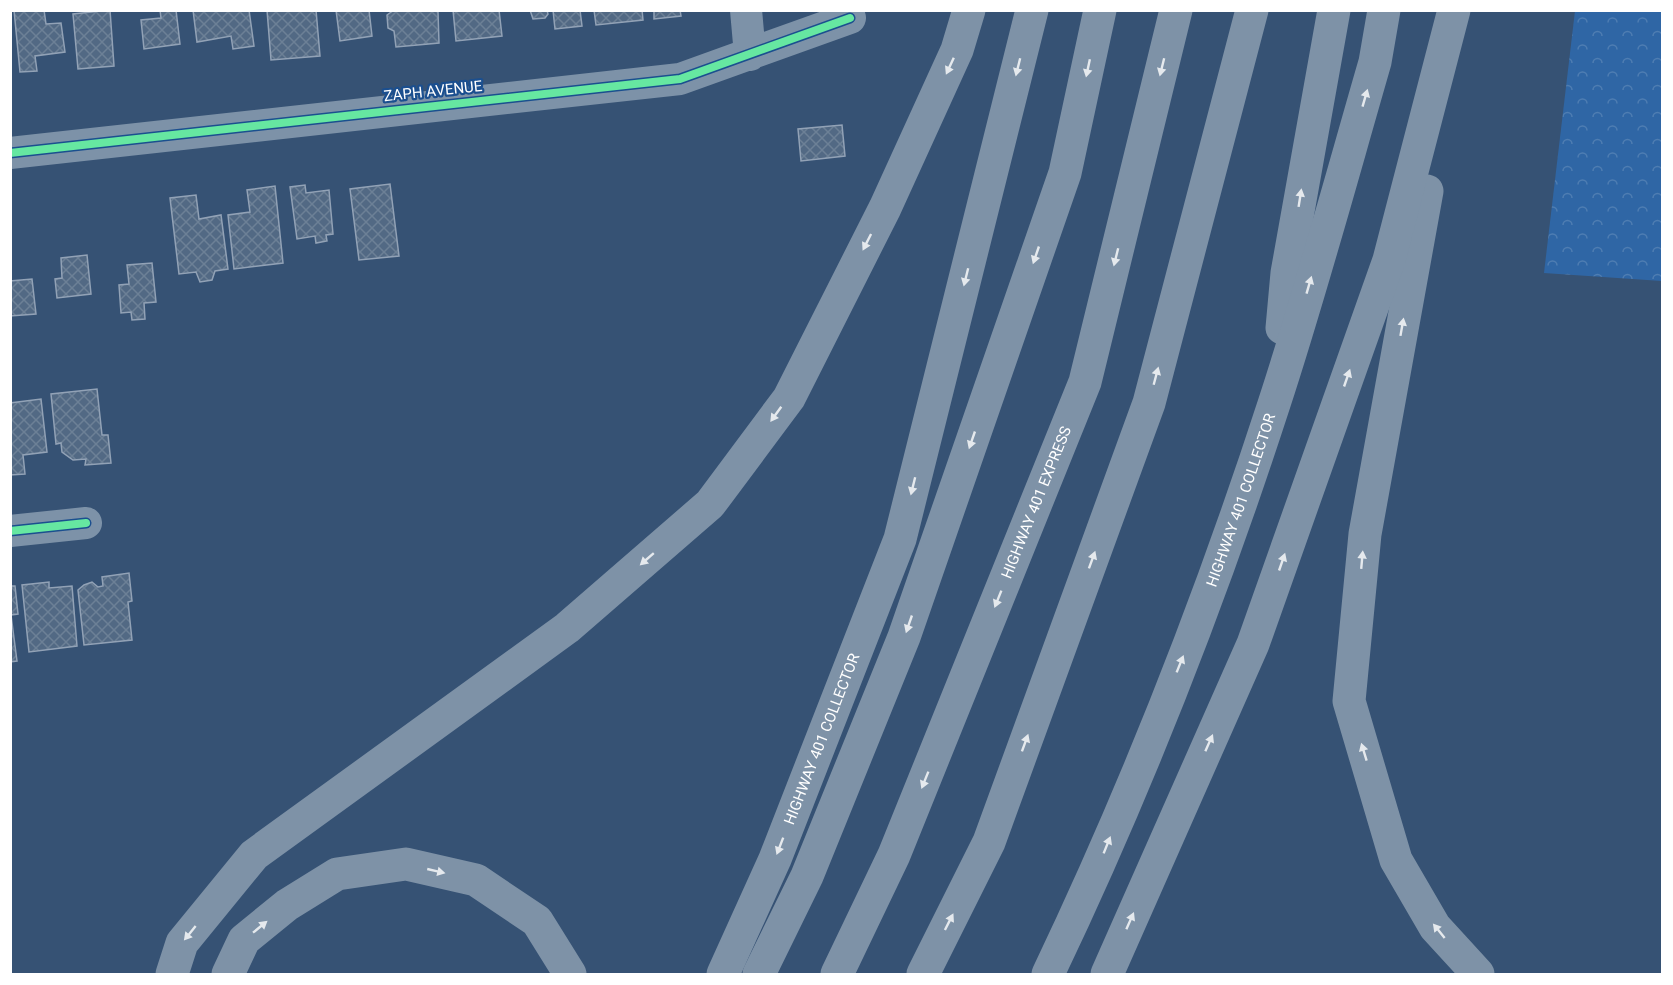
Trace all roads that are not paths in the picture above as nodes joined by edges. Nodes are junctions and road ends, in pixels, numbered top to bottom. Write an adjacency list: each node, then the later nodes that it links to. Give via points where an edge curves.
1 (746, 10): 12 (street)
2 (969, 10): 17 (highway, one-way to 17, via 957,50 885,208 789,398 710,504 567,628 254,855 182,943)
3 (1032, 10): 20 (highway, HIGHWAY 401 COLLECTOR, one-way to 20, via 900,539 775,859)
4 (1100, 10): 21 (highway, one-way to 21, via 1065,172 904,637 807,876)
5 (1176, 10): 22 (highway, HIGHWAY 401 EXPRESS, one-way to 22, via 1085,382 894,855)
6 (1252, 10): 23 (highway, one-way to 6, via 989,842 1149,403)
7 (1334, 10): 14 (highway, one-way to 7, via 1287,273)
8 (1384, 10): 14 (highway, HIGHWAY 401 COLLECTOR, one-way to 8, via 1375,63)
9 (1454, 10): 25 (highway, one-way to 9, via 1253,644 1389,260)
10 (1460, 10): 26 (highway, one-way to 10, via 1435,927 1396,860 1349,701 1365,534)
11 (850, 18): 12 (street, ZAPH AVENUE)
12 (750, 56): 13 (street, ZAPH AVENUE, via 680,79)
13 (10, 153)
14 (1275, 402): 24 (highway, HIGHWAY 401 COLLECTOR, one-way to 14, via 1087,893 1216,574)
15 (86, 523): 16 (street)
16 (10, 531)
17 (172, 975)
18 (228, 975): 19 (highway, one-way to 19, via 244,939 287,905 337,874 406,864 476,880 537,921)
19 (570, 975)
20 (723, 975)
21 (759, 975)
22 (837, 975)
23 (922, 975)
24 (1048, 975)
25 (1107, 975)
26 (1478, 975)

